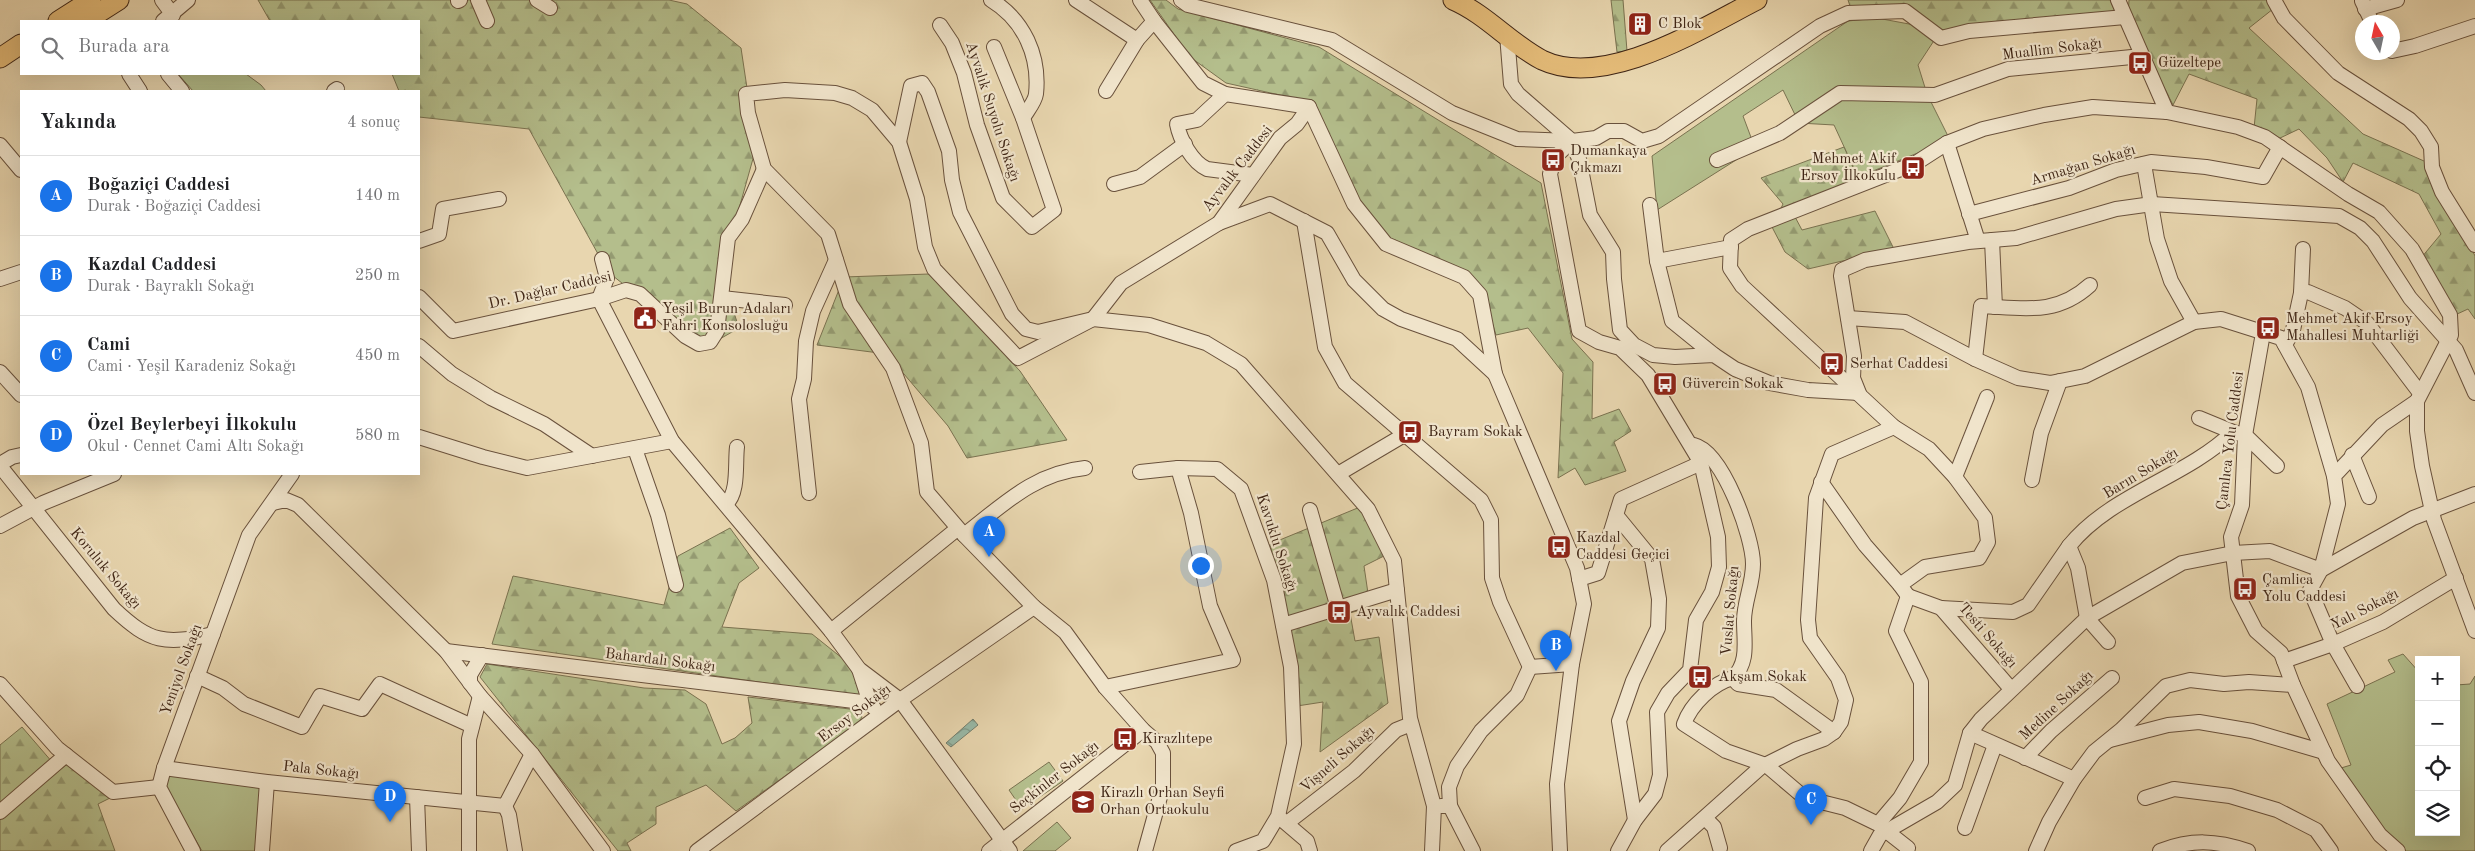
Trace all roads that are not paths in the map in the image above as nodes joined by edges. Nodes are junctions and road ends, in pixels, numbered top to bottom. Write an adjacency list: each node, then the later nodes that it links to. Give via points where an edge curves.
1 (91, 0): 20 (main road)
2 (119, 0): 21 (main road)
3 (162, 0): 19 (street)
4 (188, 0): 19 (street)
5 (478, 0): 22 (street)
6 (537, 0): 17 (street)
7 (991, 0): 43 (street, Ayvalık Suyolu Sokağı, via 1006,9 1022,27 1034,58 1036,96)
8 (1076, 0): 27 (street)
9 (1140, 0): 23 (street)
10 (1180, 0): 44 (street, via 1188,5 1332,40 1452,113 1517,139)
11 (1453, 0): 26 (main road)
12 (1757, 0): 26 (main road, via 1661,49 1613,64 1558,66)
13 (2118, 0): 18 (street)
14 (2274, 0): 63 (street, via 2284,18 2338,73 2421,131 2431,147 2432,167 2442,192)
15 (2397, 0): 16 (street)
16 (2363, 4)
17 (550, 8)
18 (2125, 17): 32 (street); 44 (street, via 1969,32 1941,38 1905,11 1848,13 1820,26 1659,136 1642,141 1624,131 1608,131 1596,138)
19 (168, 18)
20 (60, 20)
21 (88, 20)
22 (487, 21)
23 (1154, 21): 27 (street); 40 (street, via 1203,83)
24 (940, 25): 43 (street, Ayvalık Suyolu Sokağı, via 952,43 964,74 977,125 1003,198 1032,227 1054,210)
25 (2475, 26): 30 (street)
26 (1507, 35): 44 (street, via 1511,84 1518,94)
27 (1137, 40): 39 (street)
28 (20, 45): 33 (main road)
29 (994, 48): 43 (street, Ayvalık Suyolu Sokağı)
30 (2400, 49)
31 (20, 55): 34 (main road)
32 (2142, 56): 42 (street); 50 (street, Muallim Sokağı, via 2008,69 1936,95 1840,93 1780,133)
33 (0, 58)
34 (0, 67)
35 (130, 75): 37 (street)
36 (169, 75): 38 (street)
37 (139, 90)
38 (181, 90)
39 (1106, 91)
40 (1225, 94): 41 (street); 47 (street, via 1197,120 1177,124)
41 (1309, 107): 54 (street, Ayvalık Caddesi, via 1297,124 1280,138); 91 (street, via 1354,204 1386,244 1464,276 1480,295)
42 (2167, 112): 46 (street, via 2093,107 1983,129); 49 (street, via 2238,127 2265,137)
43 (1023, 118)
44 (1572, 141): 87 (street, via 1579,159 1590,215 1613,252 1620,330); 87 (street, via 1555,157 1550,174 1574,314 1579,331 1599,342)
45 (899, 142): 53 (street, via 872,110 852,98 835,93 785,90 746,94); 81 (street, via 918,199 925,247 934,269 1018,358); 81 (street, via 907,94 911,86 922,83 949,151 960,212 1012,314 1026,329 1038,332)
46 (1947, 143): 59 (street); 66 (street, via 1916,163 1748,229 1731,240)
47 (1185, 144): 54 (street, via 1200,166); 55 (street, via 1140,177)
48 (0, 145): 52 (street)
49 (2280, 147): 51 (street, Armağan Sokağı, via 2264,177 2206,167); 84 (street, via 2379,212 2412,249 2450,314 2451,335)
50 (1717, 160)
51 (2144, 164): 57 (street); 59 (street, Armağan Sokağı)
52 (20, 169)
53 (764, 169): 69 (street, via 828,234); 76 (street, Dr. Dağlar Caddesi, via 742,219 728,238)
54 (1253, 175): 61 (street, Ayvalık Caddesi)
55 (1114, 184)
56 (499, 199): 64 (street, via 443,209 439,234)
57 (2152, 204): 62 (street, via 2116,208 2016,238); 82 (street, via 2157,239 2170,281); 84 (street, via 2339,216 2360,228 2373,241 2410,298)
58 (1650, 205): 70 (street)
59 (1969, 214): 65 (street)
60 (1304, 221): 61 (street, via 1270,204); 91 (street, via 1327,233 1354,280 1383,309 1400,319 1457,339); 101 (street, via 1325,347 1345,383)
61 (1219, 223): 81 (street, Ayvalık Caddesi, via 1121,283)
62 (1992, 240): 65 (street); 79 (street)
63 (2474, 240)
64 (420, 241)
65 (1978, 241): 80 (street, via 1866,260 1842,270 1840,276)
66 (1730, 246): 70 (street); 93 (street, via 1730,268 1742,286)
67 (2303, 249): 74 (street)
68 (602, 259): 77 (street, via 607,278)
69 (836, 260): 123 (street, via 812,311 799,399); 133 (street, via 850,304 894,368 921,443 927,492)
70 (1657, 261): 88 (street, via 1672,321)
71 (20, 272): 72 (street)
72 (0, 279)
73 (2090, 285): 79 (street, via 2079,295 2052,307)
74 (2301, 293): 85 (street, via 2293,330); 97 (street, via 2308,292 2345,308 2367,323)
75 (420, 298): 77 (street, Dr. Dağlar Caddesi, via 453,332)
76 (722, 298): 77 (street, Dr. Dağlar Caddesi, via 718,331 710,342 699,344 685,336 640,294 626,290); 78 (street)
77 (599, 299): 103 (street)
78 (785, 305)
79 (1995, 307): 89 (street, via 1981,306)
80 (1848, 318): 89 (street, via 1905,322); 93 (street, via 1854,356 1853,378)
81 (1093, 319): 116 (street, via 1149,325 1206,343 1241,364)
82 (2194, 322): 83 (street, via 2221,319); 92 (street, via 2085,376)
83 (2263, 332): 85 (street, via 2280,338); 100 (street, Çamlıca Yolu Caddesi)
84 (2448, 339): 94 (street, via 2467,370); 97 (street)
85 (2285, 345): 119 (street, via 2308,387)
86 (420, 347): 109 (street, via 452,374 544,424)
87 (1630, 349): 88 (street, via 1675,358); 104 (street)
88 (1714, 355): 93 (street, via 1735,369 1769,383 1808,390)
89 (1975, 359): 92 (street, via 2018,378 2050,383)
90 (0, 372): 95 (street)
91 (1495, 374): 138 (street)
92 (2060, 381): 121 (street, via 2041,433)
93 (1858, 393): 99 (street)
94 (2475, 393)
95 (20, 394)
96 (1987, 397): 120 (street)
97 (2418, 397): 108 (street, via 2382,425); 130 (street, via 2422,466)
98 (2199, 418): 100 (street)
99 (1894, 427): 120 (street, via 1929,449); 122 (street, via 1832,454)
100 (2239, 433): 112 (street); 134 (street, Barın Sokağı, via 2134,495 2082,530); 135 (street, Çamlıca Yolu Caddesi, via 2242,505 2231,537)
101 (1404, 435): 116 (street); 157 (street, via 1481,500 1491,520 1492,578)
102 (420, 437): 109 (street, via 527,468)
103 (672, 441): 106 (street); 127 (street)
104 (1691, 446): 110 (street); 160 (street, Vuslat Sokağı, via 1702,449 1721,470 1744,528 1753,563 1746,604 1742,669)
105 (736, 447): 127 (street, via 734,489)
106 (635, 449): 109 (street); 139 (street, via 658,515)
107 (20, 455): 111 (street)
108 (2352, 455): 119 (street); 125 (street)
109 (592, 456)
110 (1701, 463): 131 (street, via 1621,499); 197 (street, via 1718,537 1719,567 1712,592 1696,620 1690,670 1668,693 1658,712 1660,775 1655,794)
111 (0, 465): 128 (street, Koruluk Sokağı)
112 (2277, 466)
113 (1085, 468): 133 (street, via 1042,478)
114 (1178, 468): 115 (street, Kavuklu Sokağı); 147 (street, Kavuklu Sokağı, via 1217,469 1241,489 1274,580); 166 (street, via 1210,606 1233,660)
115 (1140, 472)
116 (1338, 474): 140 (street, via 1368,509 1394,561)
117 (112, 475): 128 (street)
118 (291, 475): 126 (street, Yeniyol Sokağı)
119 (2334, 476): 136 (street, via 2338,504)
120 (1955, 478): 141 (street, via 1985,518 1988,542 1984,552 1979,558 1925,567)
121 (2032, 480)
122 (1821, 482): 141 (street, Testi Sokağı, via 1865,545); 175 (street, via 1816,498 1808,620 1810,638 1838,678 1846,700 1845,712)
123 (808, 493)
124 (2475, 494): 130 (street)
125 (2369, 497)
126 (273, 503): 150 (street, Yeniyol Sokağı, via 249,535); 153 (street, via 286,500 298,505)
127 (726, 504): 148 (street)
128 (33, 508): 132 (street); 150 (street, Koruluk Sokağı, via 114,609 129,623 151,637 181,642)
129 (1310, 510): 144 (street)
130 (2432, 510): 136 (street); 137 (street)
131 (1616, 515): 138 (street, via 1598,572); 197 (street, via 1652,558 1659,599 1658,628 1633,681 1619,721)
132 (0, 526)
133 (961, 532): 143 (street); 148 (street)
134 (2069, 546): 145 (street, Barın Sokağı, via 2028,605 2013,612); 146 (street, via 2078,568)
135 (2233, 553): 136 (street, via 2270,551); 146 (street, via 2182,563); 155 (street, Çamlıca Yolu Caddesi, via 2238,596 2256,631 2281,653)
136 (2321, 570): 152 (street, via 2310,590)
137 (2456, 578): 142 (street); 152 (street, Yalı Sokağı, via 2383,622)
138 (1579, 579): 156 (street, via 1584,604)
139 (676, 585)
140 (1397, 590): 144 (street); 172 (street)
141 (1904, 591): 145 (street, Testi Sokağı); 198 (street, via 1896,631 1921,682 1921,762)
142 (2470, 600): 149 (street)
143 (1034, 607): 166 (street, via 1065,632); 169 (street, Ersoy Sokağı)
144 (1338, 608): 147 (street)
145 (1941, 608): 167 (street, Testi Sokağı)
146 (2087, 618): 151 (street); 167 (street)
147 (1283, 625): 196 (street, via 1291,667 1294,744)
148 (831, 631): 158 (street)
149 (2475, 631)
150 (213, 634): 159 (street, Yeniyol Sokağı)
151 (2108, 642)
152 (2332, 644): 155 (street, Yalı Sokağı); 165 (street)
153 (446, 651): 154 (street, Bahardalı Sokağı); 162 (street)
154 (482, 655): 162 (street, via 470,675); 170 (street, Bahardalı Sokağı)
155 (2284, 660): 164 (street)
156 (1572, 664): 157 (street); 216 (street, via 1557,784)
157 (1530, 667): 193 (street, via 1517,695 1481,731 1457,766 1449,787)
158 (859, 669): 169 (street); 170 (street)
159 (197, 676): 173 (street, via 223,688 244,704 302,727 320,696 362,709 380,684); 184 (street, Yeniyol Sokağı)
160 (1733, 678): 175 (street, via 1738,684 1776,690); 183 (street, via 1713,688 1688,712 1684,724 1726,751)
161 (2112, 678): 182 (street, Medine Sokağı)
162 (470, 683): 168 (street)
163 (0, 684): 181 (street)
164 (2293, 685): 177 (street, via 2190,680 2166,686); 179 (street)
165 (2356, 686)
166 (1105, 687): 174 (street)
167 (2011, 690): 176 (street)
168 (480, 696): 173 (street); 180 (street)
169 (900, 700): 171 (street, Ersoy Sokağı); 200 (street)
170 (870, 703): 171 (street)
171 (880, 716): 209 (street, Ersoy Sokağı)
172 (1411, 724): 192 (street); 196 (street, Vişneli Sokağı, via 1396,730 1354,771)
173 (472, 726): 190 (street, via 469,739)
174 (1143, 730): 200 (street, Seçkinler Sokağı); 211 (street, via 1157,742 1163,753 1164,766 1163,786)
175 (1834, 732): 183 (street)
176 (1970, 733): 178 (street); 198 (street, via 1955,785 1937,802)
177 (2107, 741): 179 (street, via 2168,725 2199,722 2252,731); 185 (street, via 2094,752)
178 (1995, 744): 182 (street); 199 (street)
179 (2324, 752): 224 (street, via 2380,835)
180 (532, 754): 191 (street); 208 (street)
181 (66, 755): 187 (street, via 113,792); 194 (street)
182 (2025, 758): 185 (street)
183 (1766, 765): 195 (street); 198 (street, via 1799,793 1845,808)
184 (164, 768): 186 (street, Pala Sokağı); 187 (street, Yeniyol Sokağı)
185 (2074, 779): 220 (street)
186 (267, 782): 188 (street, Pala Sokağı); 204 (street)
187 (159, 787): 203 (street)
188 (416, 796): 190 (street, Pala Sokağı); 205 (street)
189 (2146, 798): 223 (street, via 2174,789 2230,796 2277,810 2316,830)
190 (470, 802): 191 (street, Pala Sokağı); 206 (street)
191 (505, 806): 207 (street)
192 (1434, 806): 193 (street); 214 (street)
193 (1450, 806): 215 (street)
194 (0, 812)
195 (1705, 818): 201 (street, via 1714,827); 218 (street)
196 (1282, 820): 212 (street, via 1263,840); 213 (street, via 1307,841)
197 (1635, 820): 217 (street)
198 (1882, 828): 202 (street); 219 (street)
199 (1965, 828)
200 (1006, 847): 210 (street, Seçkinler Sokağı)
201 (1720, 848)
202 (1908, 849)
203 (193, 851)
204 (262, 851)
205 (420, 851)
206 (469, 851)
207 (515, 851)
208 (603, 851)
209 (697, 851)
210 (989, 851)
211 (1144, 851)
212 (1236, 851)
213 (1310, 851)
214 (1432, 851)
215 (1473, 851)
216 (1560, 851)
217 (1618, 851)
218 (1667, 851)
219 (1871, 851)
220 (2036, 851)
221 (2160, 851): 222 (street, via 2181,843 2208,842)
222 (2248, 851)
223 (2331, 851)
224 (2398, 851)

